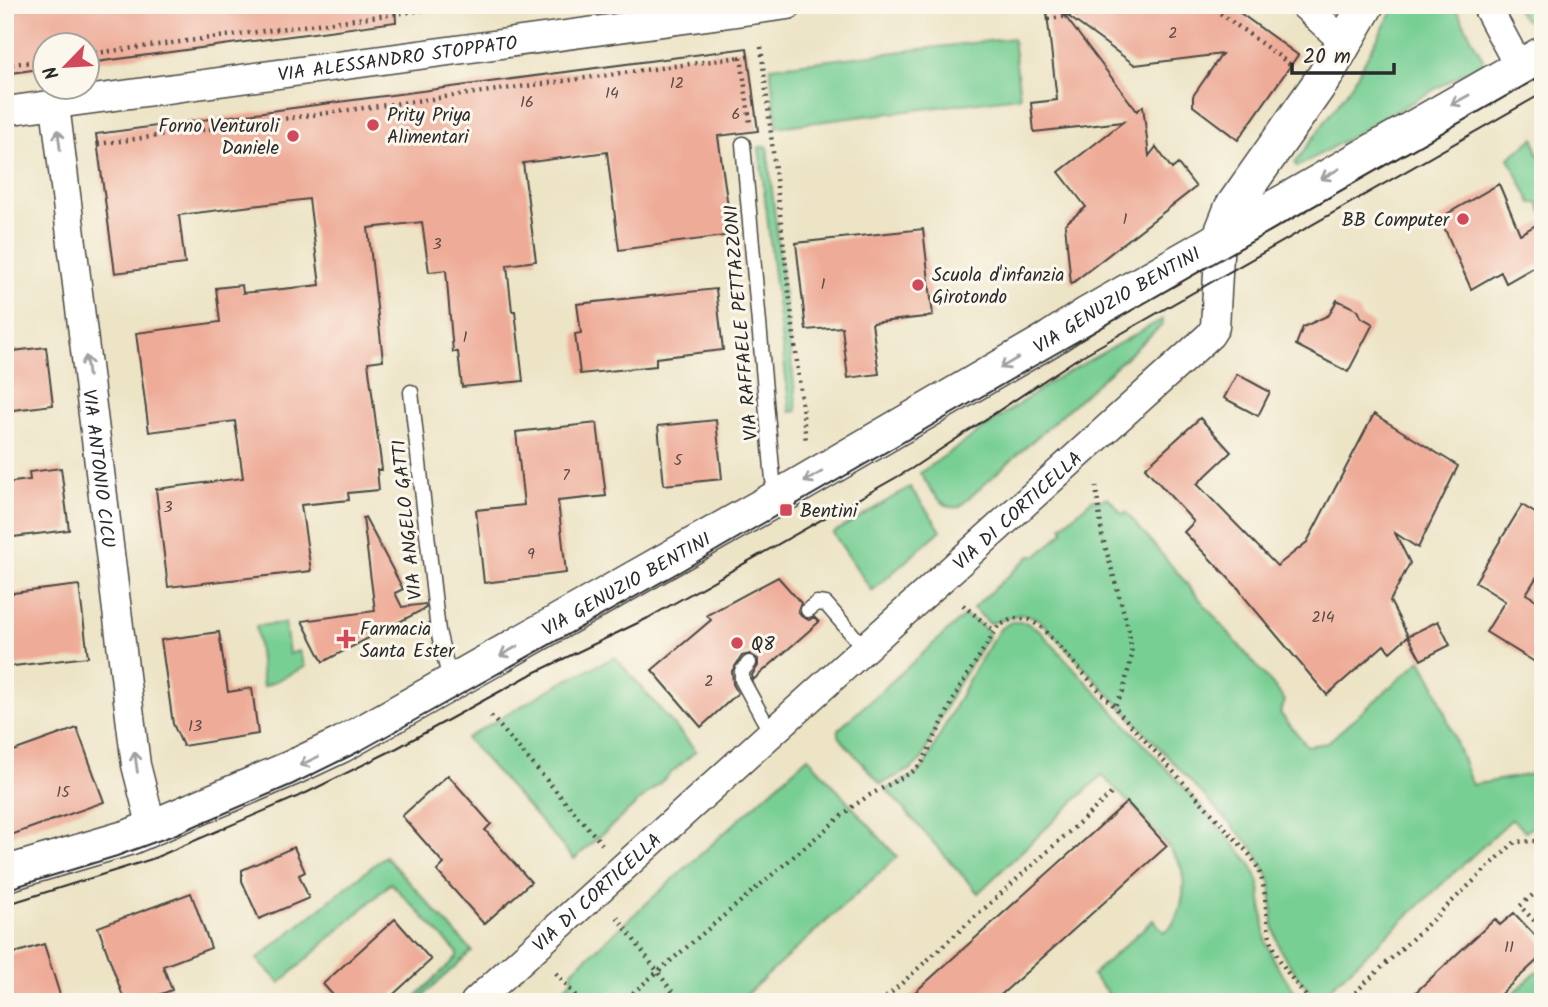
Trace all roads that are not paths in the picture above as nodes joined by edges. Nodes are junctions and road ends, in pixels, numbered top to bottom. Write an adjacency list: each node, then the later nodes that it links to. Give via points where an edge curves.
1 (788, 5): 5 (street, VIA ALESSANDRO STOPPATO)
2 (1304, 5): 6 (street)
3 (1366, 5): 6 (street)
4 (1486, 5): 7 (street)
5 (678, 13): 8 (street, VIA ALESSANDRO STOPPATO)
6 (1345, 43): 11 (street, via 1232,208)
7 (1531, 60): 11 (street, one-way to 11)
8 (55, 106): 9 (street, VIA ALESSANDRO STOPPATO); 19 (street, VIA ANTONIO CICU, one-way to 8, via 136,765)
9 (5, 111)
10 (747, 138): 13 (lane, VIA RAFFAELE PETTAZZONI, via 773,480)
11 (1220, 238): 13 (street, VIA GENUZIO BENTINI, one-way to 13); 15 (street, VIA DI CORTICELLA, via 1215,327 1210,335)
12 (411, 392): 17 (lane, VIA ANGELO GATTI, via 438,631)
13 (779, 497): 17 (street, VIA GENUZIO BENTINI, one-way to 17)
14 (808, 610): 15 (lane, via 817,603 826,604)
15 (865, 649): 18 (street, VIA DI CORTICELLA)
16 (749, 663): 18 (lane, via 742,680)
17 (453, 683): 19 (street, VIA GENUZIO BENTINI, one-way to 19, via 315,758)
18 (771, 733): 21 (street, VIA DI CORTICELLA)
19 (152, 828): 20 (street, VIA GENUZIO BENTINI)
20 (5, 874)
21 (475, 1002)

